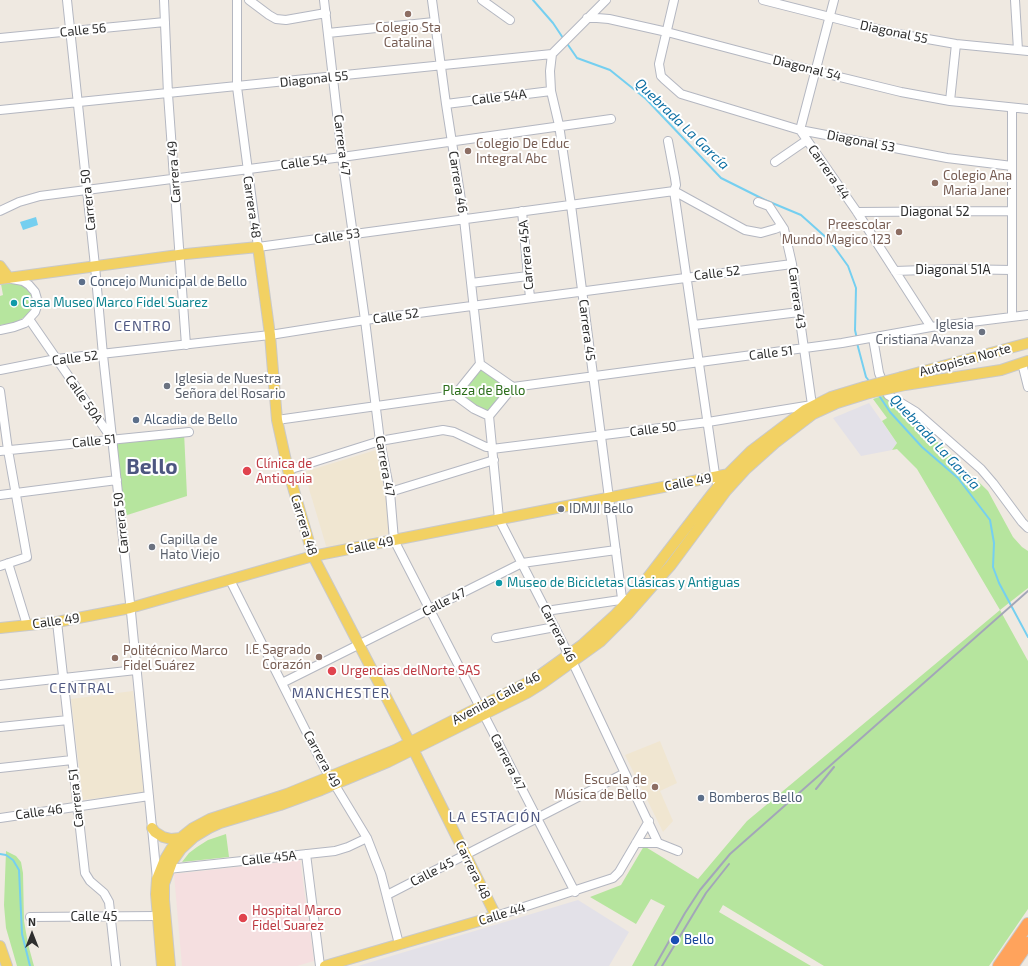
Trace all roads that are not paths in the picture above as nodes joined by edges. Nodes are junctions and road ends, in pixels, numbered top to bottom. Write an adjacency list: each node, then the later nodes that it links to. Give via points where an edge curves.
1 (67, 0): 19 (street, Carrera 50)
2 (164, 0): 17 (street, Carrera 49)
3 (237, 0): 30 (street, Carrera 48)
4 (249, 0): 13 (street, via 276,19 286,20)
5 (324, 0): 13 (street, Carrera 47)
6 (432, 0): 18 (street, Carrera 46)
7 (482, 0): 15 (street)
8 (606, 0): 16 (street)
9 (674, 0): 20 (street)
10 (763, 0): 14 (street, Diagonal 55)
11 (834, 0): 14 (street)
12 (1015, 0): 24 (street)
13 (326, 13): 21 (street, Carrera 47)
14 (829, 18): 23 (street, Diagonal 55); 28 (street)
15 (510, 20)
16 (585, 21): 20 (street, Diagonal 54, via 609,19); 26 (street)
17 (165, 22): 19 (street, Calle 56); 32 (street, Carrera 49)
18 (434, 22): 21 (street); 27 (street, Carrera 46)
19 (70, 31): 22 (street, Calle 56); 34 (street, Carrera 50)
20 (667, 32): 28 (street, Diagonal 54); 41 (street, Diagonal 53, via 659,64 661,76 681,94)
21 (328, 33): 29 (street, Carrera 47)
22 (0, 38)
23 (956, 44): 24 (street, Diagonal 55); 33 (street)
24 (1018, 50): 25 (street, Diagonal 55)
25 (1028, 51)
26 (554, 52): 27 (street, Diagonal 55); 31 (street, Carrera 45, via 550,71)
27 (440, 65): 29 (street, Diagonal 55); 35 (street, Carrera 46)
28 (815, 71): 33 (street, Diagonal 54); 41 (street)
29 (333, 77): 30 (street, Diagonal 55); 45 (street, Carrera 47)
30 (237, 87): 32 (street, Diagonal 55); 48 (street, Carrera 48)
31 (552, 91): 35 (street, Calle 54A); 40 (street, Carrera 45)
32 (168, 94): 34 (street, Diagonal 55); 49 (street, Carrera 49)
33 (950, 101): 36 (street, Diagonal 54)
34 (77, 102): 38 (street, Diagonal 55); 50 (street, Carrera 50)
35 (446, 104): 43 (street, Carrera 46)
36 (1012, 108): 37 (street, Diagonal 54); 47 (street)
37 (1028, 109)
38 (0, 110)
39 (611, 119): 40 (street, Calle 54)
40 (559, 125): 43 (street, Calle 54); 53 (street, Carrera 45)
41 (800, 130): 42 (street, Carrera 44); 47 (street, Diagonal 53, via 947,158)
42 (807, 140): 46 (street); 57 (street, Carrera 44)
43 (451, 141): 45 (street, Calle 54); 58 (street, Carrera 46)
44 (668, 141): 51 (street, via 676,185)
45 (342, 157): 48 (street, Calle 54); 60 (street, Carrera 47)
46 (776, 162)
47 (1012, 166): 56 (street)
48 (247, 169): 49 (street, Calle 54); 61 (street, Carrera 48)
49 (174, 179): 50 (street, Calle 54); 62 (street, Carrera 49)
50 (87, 190): 54 (street, Calle 54, via 30,198); 65 (street, Carrera 50)
51 (674, 191): 53 (street, Calle 53); 59 (street, via 745,230 762,233); 69 (street)
52 (758, 202): 59 (street, Carrera 43, via 768,206)
53 (571, 205): 55 (street, Calle 53); 72 (street, Carrera 45)
54 (0, 211)
55 (522, 211): 58 (street, Calle 53); 68 (street, Carrera 45A)
56 (1012, 211): 57 (street, Diagonal 52); 66 (street)
57 (857, 212): 67 (street, Carrera 44)
58 (464, 219): 60 (street, Calle 53); 71 (street, Carrera 46)
59 (782, 226): 63 (street, Carrera 43)
60 (354, 234): 61 (street, Calle 53); 79 (street, Carrera 47)
61 (258, 247): 62 (main road, Calle 53); 83 (main road, Carrera 48)
62 (180, 255): 65 (main road, Calle 53); 86 (street, Carrera 49)
63 (792, 264): 69 (street, Calle 52); 75 (street, Carrera 43)
64 (0, 266): 70 (main road)
65 (95, 266): 70 (main road, Calle 53); 88 (street, Carrera 50)
66 (1012, 270): 67 (street, Diagonal 51A); 77 (street)
67 (894, 271): 81 (street, Carrera 44)
68 (528, 276): 71 (street); 73 (street, Carrera 45A)
69 (687, 278): 72 (street, Calle 52); 80 (street)
70 (4, 279): 78 (street, via 23,281 35,292 37,306)
71 (471, 283): 74 (street, Carrera 46)
72 (582, 291): 73 (street, Calle 52); 94 (street, Carrera 45)
73 (530, 298): 74 (street, Calle 52)
74 (474, 306): 79 (street, Calle 52); 92 (street, Carrera 46)
75 (799, 312): 80 (street); 87 (street, Carrera 43)
76 (1028, 315): 77 (street, Calle 51)
77 (1012, 317): 81 (street, Calle 51)
78 (29, 319): 82 (street, via 14,327); 89 (street, Calle 50A)
79 (366, 320): 83 (street, Calle 52); 102 (street, Carrera 47)
80 (694, 325): 90 (street)
81 (931, 327): 84 (street, Calle 51)
82 (0, 330)
83 (270, 335): 86 (street, Calle 52); 104 (main road, Carrera 48)
84 (873, 338): 87 (street, Calle 51); 125 (street, via 879,373 888,395 916,412 981,469)
85 (1028, 343): 95 (main road, Autopista Norte)
86 (186, 345): 88 (street, Calle 52)
87 (804, 348): 90 (street, Calle 51); 101 (street, Carrera 43)
88 (103, 354): 89 (street, Calle 52); 108 (street, Carrera 50)
89 (56, 359): 93 (street, Calle 52); 108 (street, Calle 50A)
90 (699, 362): 94 (street, Calle 51); 105 (street)
91 (1025, 362): 95 (main road, Autopista Norte, via 979,374); 97 (street)
92 (480, 364): 96 (street); 100 (street)
93 (0, 370)
94 (593, 376): 96 (street, Calle 51); 107 (street, Carrera 45)
95 (903, 381): 98 (main road, bridge)
96 (513, 387): 103 (street)
97 (1028, 387)
98 (867, 390): 101 (main road, Avenida Calle 46, via 838,395); 114 (main road, Avenida Calle 46, via 813,414)
99 (0, 391): 111 (street)
100 (455, 395): 102 (street); 103 (street)
101 (812, 405): 105 (street, Calle 50); 115 (main road, Avenida Calle 46, via 756,447)
102 (376, 406): 104 (street); 109 (street, Carrera 47)
103 (489, 416): 110 (street, Carrera 46)
104 (277, 420): 113 (main road, Carrera 48)
105 (708, 422): 107 (street, Calle 50); 116 (street)
106 (189, 432): 108 (street, Calle 51)
107 (601, 435): 110 (street, Calle 50); 122 (street, Carrera 45)
108 (112, 439): 111 (street, Calle 51); 117 (street, Carrera 50)
109 (380, 441): 110 (street, Calle 50, via 443,430); 113 (street, Calle 50); 119 (street, Carrera 47)
110 (492, 448): 112 (street, Carrera 46)
111 (4, 451): 120 (street)
112 (494, 460): 119 (street); 124 (street, Carrera 46)
113 (288, 470): 128 (main road, Carrera 48)
114 (743, 471): 115 (main road, Calle 49); 123 (main road, Avenida Calle 46)
115 (728, 474): 116 (main road, Calle 49); 118 (main road, Avenida Calle 46)
116 (716, 477): 118 (street); 122 (main road, Calle 49)
117 (117, 480): 120 (street); 133 (street, Carrera 50)
118 (717, 487): 123 (street); 132 (main road, Avenida Calle 46, via 658,565)
119 (390, 492): 126 (street, Carrera 47)
120 (16, 493): 121 (street); 130 (street, via 27,557)
121 (0, 495)
122 (609, 497): 124 (main road, Calle 49); 127 (street, Carrera 45)
123 (719, 500): 142 (main road, Avenida Calle 46, via 644,597 600,642)
124 (499, 519): 126 (main road, Calle 49); 129 (street, Carrera 46)
125 (1028, 528)
126 (394, 540): 128 (main road, Calle 49); 134 (street, Carrera 47)
127 (616, 550): 129 (street, Calle 47); 132 (street, Carrera 45)
128 (313, 556): 131 (main road, Calle 49); 141 (main road, Carrera 48)
129 (522, 563): 134 (street, Calle 47); 135 (street, Carrera 46)
130 (4, 564): 137 (street)
131 (230, 580): 133 (main road, Calle 49); 145 (street, Carrera 49)
132 (625, 602): 135 (street); 142 (main road, Avenida Calle 46)
133 (130, 608): 136 (main road, Calle 49); 143 (street, Carrera 50)
134 (429, 609): 141 (street, Calle 47); 147 (street, Carrera 47)
135 (546, 611): 138 (street, Carrera 46)
136 (57, 622): 137 (main road, Calle 49); 144 (street, Carrera 51)
137 (26, 625): 139 (main road, Calle 49)
138 (555, 627): 140 (street); 142 (street, Carrera 46)
139 (0, 628)
140 (496, 638)
141 (359, 645): 145 (street, Calle 47); 150 (main road, Carrera 48)
142 (571, 658): 147 (main road, Avenida Calle 46); 153 (street, Carrera 46)
143 (136, 670): 144 (street); 155 (street, Carrera 50)
144 (63, 678): 146 (street); 148 (street, Carrera 51)
145 (282, 683): 154 (street, Carrera 49)
146 (0, 685)
147 (482, 711): 150 (main road, Avenida Calle 46); 158 (street, Carrera 47)
148 (68, 720): 149 (street); 151 (street, Carrera 51)
149 (0, 727)
150 (412, 747): 154 (main road, Avenida Calle 46); 167 (main road, Carrera 48)
151 (72, 760): 152 (street); 156 (street, Carrera 51)
152 (0, 768)
153 (626, 773): 158 (street, Calle 45); 159 (street, Carrera 46)
154 (333, 780): 161 (main road, Avenida Calle 46, via 210,819); 162 (street, Carrera 49); 168 (main road, Avenida Calle 46, via 267,809 209,828 181,849)
155 (149, 796): 156 (street, Calle 46); 160 (street, Carrera 50)
156 (77, 806): 157 (street, Calle 46); 175 (street, Carrera 51, via 85,873 107,897)
157 (0, 818)
158 (537, 818): 167 (street, Calle 45); 170 (street, Carrera 47)
159 (649, 821): 163 (street, Calle 44); 164 (street, Carrera 46)
160 (152, 828): 161 (main road, via 163,837); 169 (street, Carrera 50)
161 (181, 838): 169 (main road, Avenida Calle 46, via 165,859)
162 (367, 838): 166 (street, Calle 45A, via 342,849); 171 (street, Carrera 49)
163 (636, 843): 164 (street); 170 (street, Calle 44, via 613,878)
164 (658, 843): 165 (street)
165 (678, 851)
166 (306, 854): 168 (street, Calle 45A); 184 (street)
167 (466, 855): 171 (street, Calle 45); 173 (main road, Carrera 48)
168 (168, 869): 183 (main road, via 164,884 164,900)
169 (157, 879): 172 (main road)
170 (575, 892): 173 (street, Calle 44)
171 (388, 895): 178 (street, Carrera 49)
172 (158, 916): 175 (street, Calle 45); 182 (main road)
173 (496, 916): 178 (main road, Calle 44)
174 (30, 917): 175 (street, Calle 45)
175 (111, 917): 181 (street, Carrera 51)
176 (1028, 924): 186 (highway)
177 (1028, 943): 187 (highway)
178 (399, 944): 185 (main road, Calle 44)
179 (0, 946): 180 (main road)
180 (7, 966)
181 (116, 966)
182 (162, 966)
183 (170, 966)
184 (320, 966)
185 (326, 966)
186 (999, 966)
187 (1012, 966)

